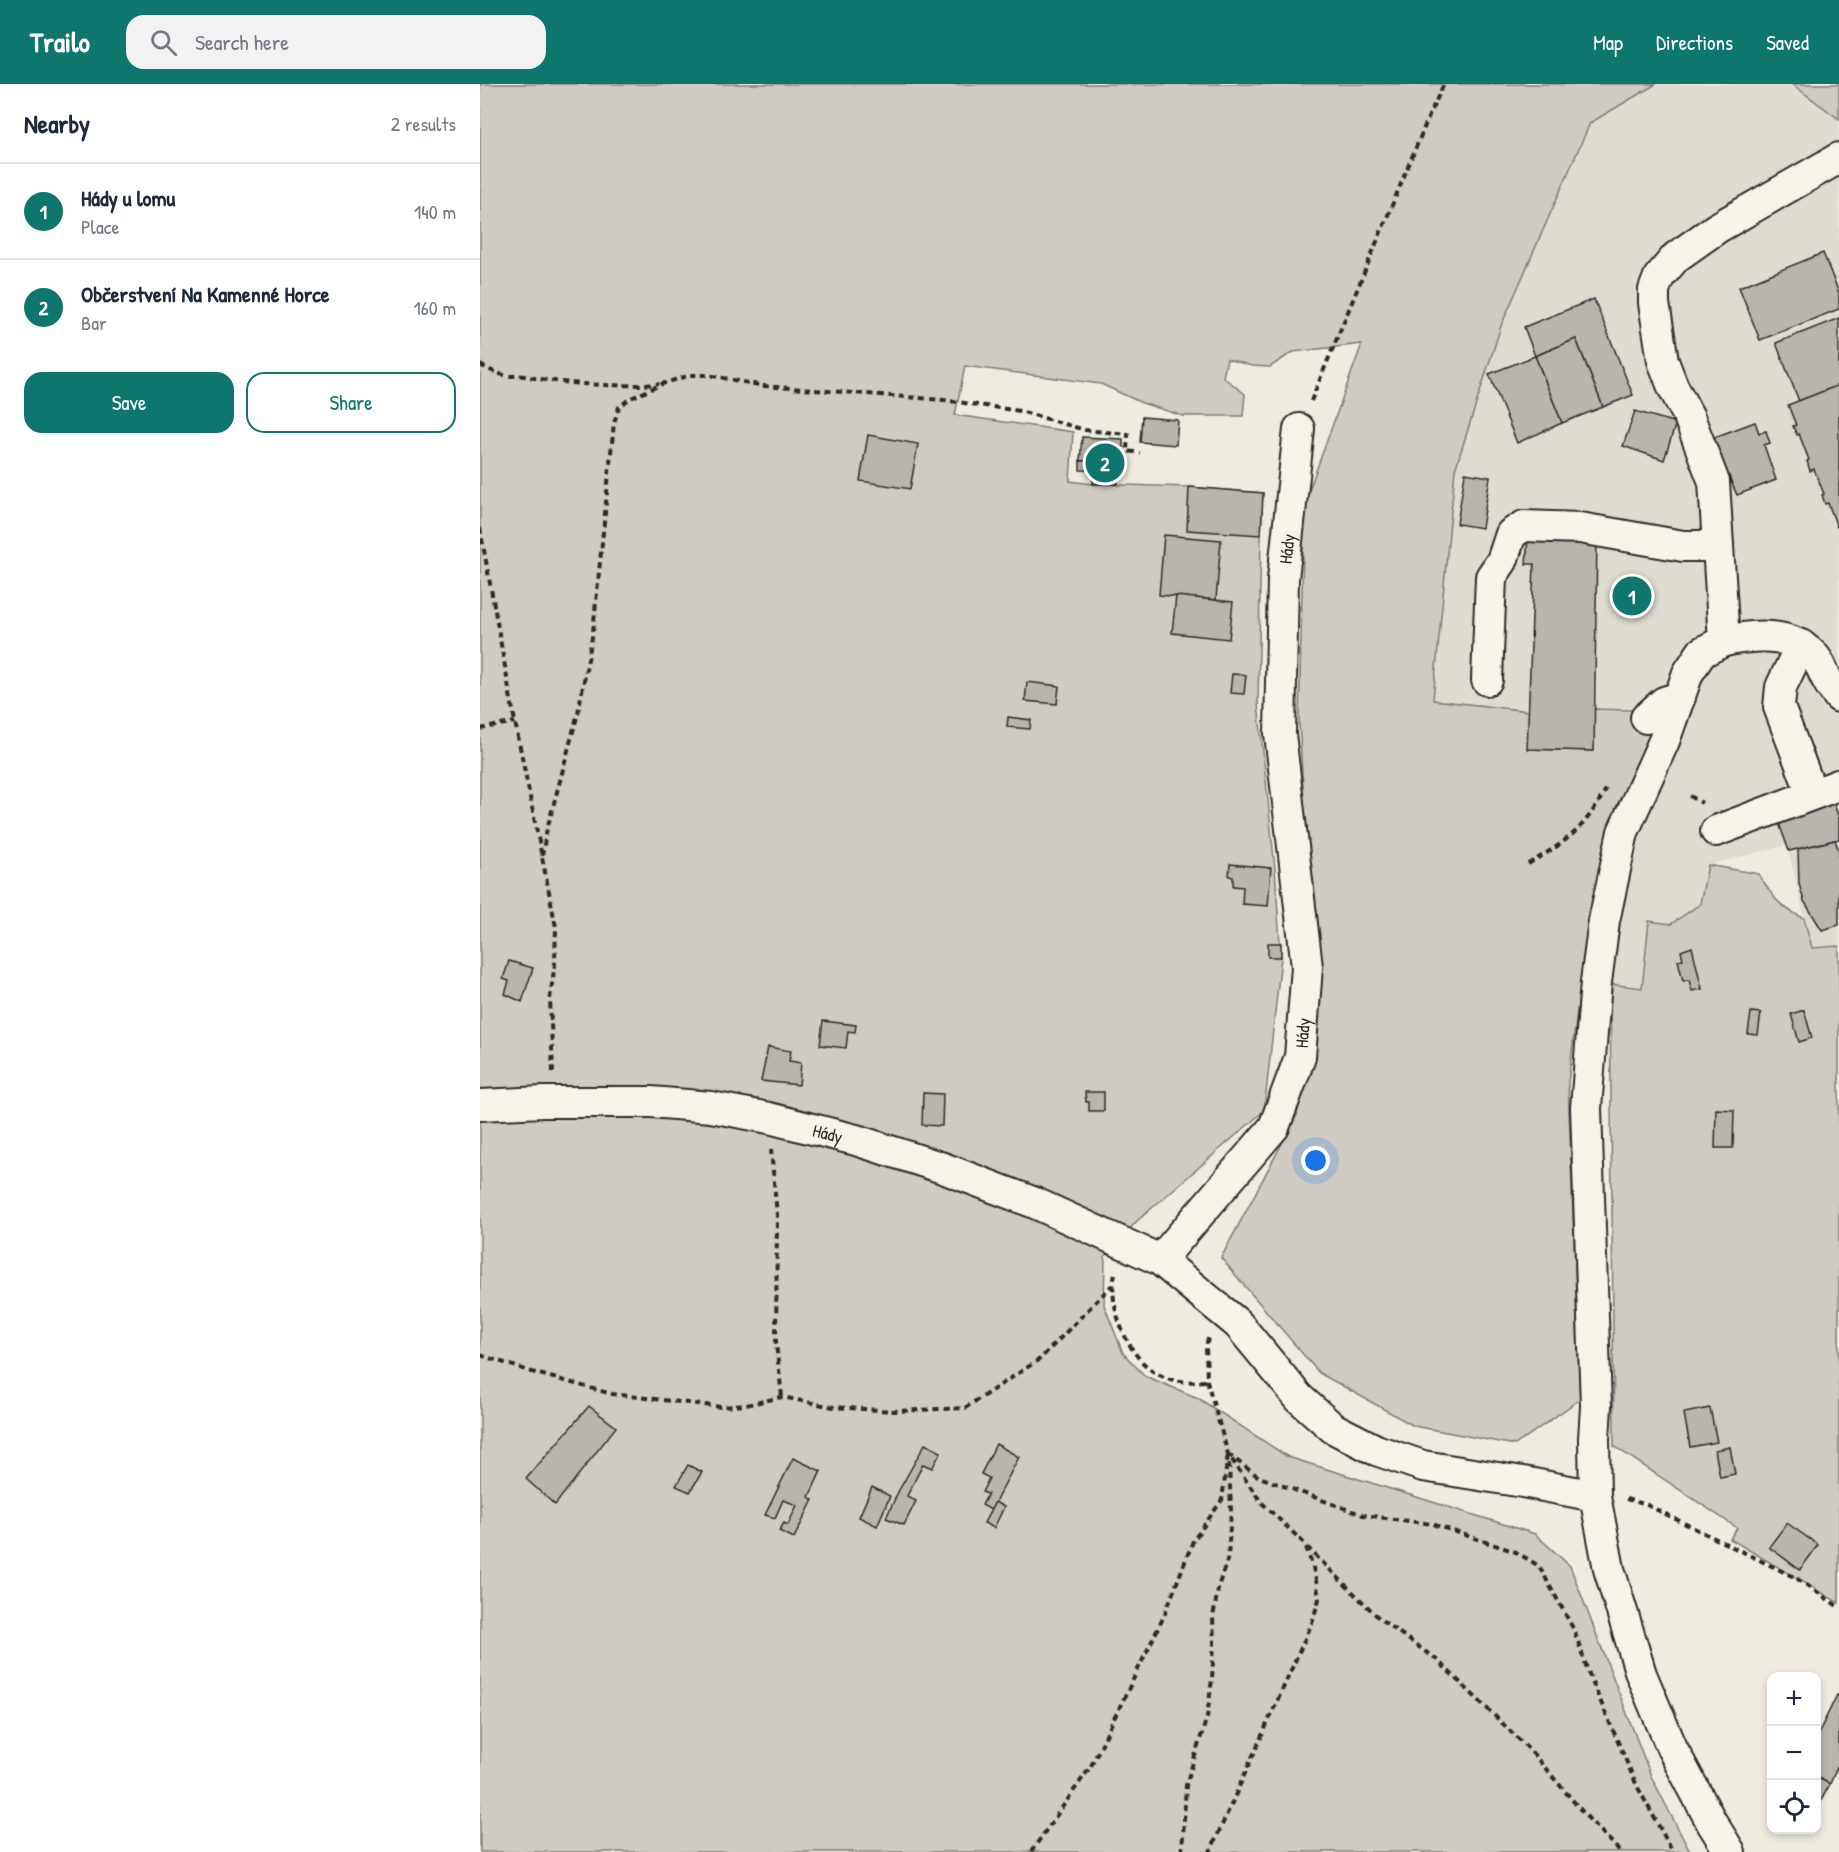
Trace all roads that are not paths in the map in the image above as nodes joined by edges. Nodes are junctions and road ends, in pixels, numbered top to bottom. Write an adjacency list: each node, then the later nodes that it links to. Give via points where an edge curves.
1 (1839, 158): 3 (street, via 1717,228 1676,257 1659,277 1654,290 1663,361 1714,482)
2 (1299, 429): 13 (street, Hády, via 1283,579 1280,734 1306,967 1300,1057 1274,1127)
3 (1718, 546): 4 (street); 6 (street, via 1683,546 1580,528 1524,526 1511,534 1502,561 1491,577)
4 (1724, 641): 5 (street, via 1749,636 1776,637); 7 (street, via 1702,652 1688,673)
5 (1801, 645): 8 (street, via 1814,656); 10 (street, via 1781,687 1779,707)
6 (1486, 680)
7 (1680, 697): 9 (street, via 1664,702); 14 (street, via 1623,832 1596,982 1586,1108 1596,1406)
8 (1839, 697)
9 (1646, 718)
10 (1825, 790): 11 (street)
11 (1716, 831)
12 (480, 1105): 13 (street, Hády, via 651,1102 711,1107 769,1118 943,1168 1035,1203)
13 (1160, 1260): 14 (street, via 1238,1324 1299,1398 1334,1428 1376,1450 1423,1466)
14 (1595, 1497): 15 (street, via 1609,1569 1641,1674 1672,1748)
15 (1730, 1852)

